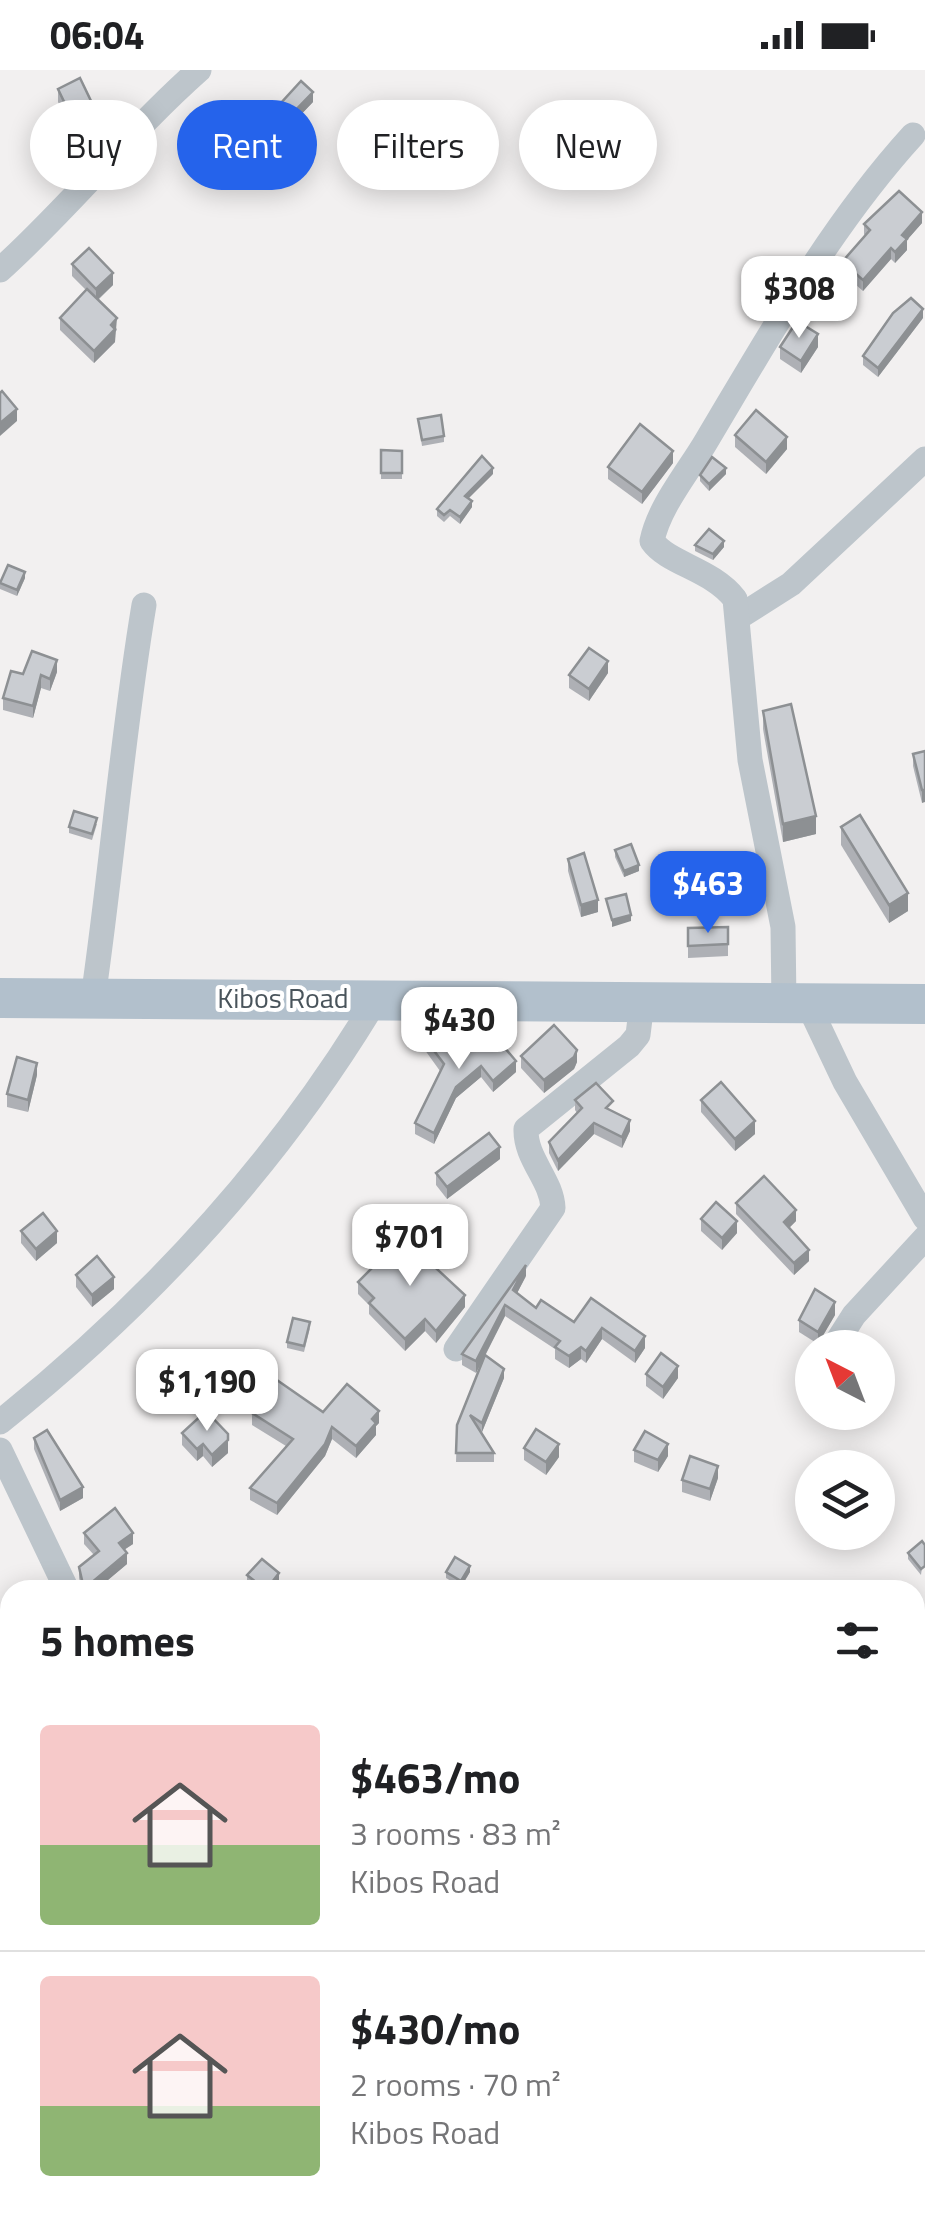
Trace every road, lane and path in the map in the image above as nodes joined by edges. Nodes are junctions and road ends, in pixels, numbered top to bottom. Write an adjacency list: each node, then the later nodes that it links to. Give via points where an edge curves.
1 (199, 70): 3 (street)
2 (914, 135): 6 (street, via 856,207 762,348 654,531 658,549 724,585)
3 (0, 270)
4 (925, 459): 6 (street, via 791,584)
5 (144, 606): 8 (street)
6 (739, 618): 11 (street, via 750,760)
7 (0, 998): 8 (main road, Kibos Road)
8 (93, 998): 9 (main road, Kibos Road)
9 (377, 998): 10 (main road, Kibos Road); 17 (street, via 340,1058 205,1233 81,1357)
10 (642, 1002): 11 (main road, Kibos Road); 16 (street, via 638,1035 629,1046 526,1129 552,1208)
11 (796, 1004): 12 (main road, Kibos Road); 13 (street)
12 (925, 1004)
13 (925, 1218)
14 (925, 1238): 15 (street)
15 (845, 1330)
16 (456, 1349)
17 (0, 1422)
18 (0, 1450): 19 (street)
19 (61, 1580)

